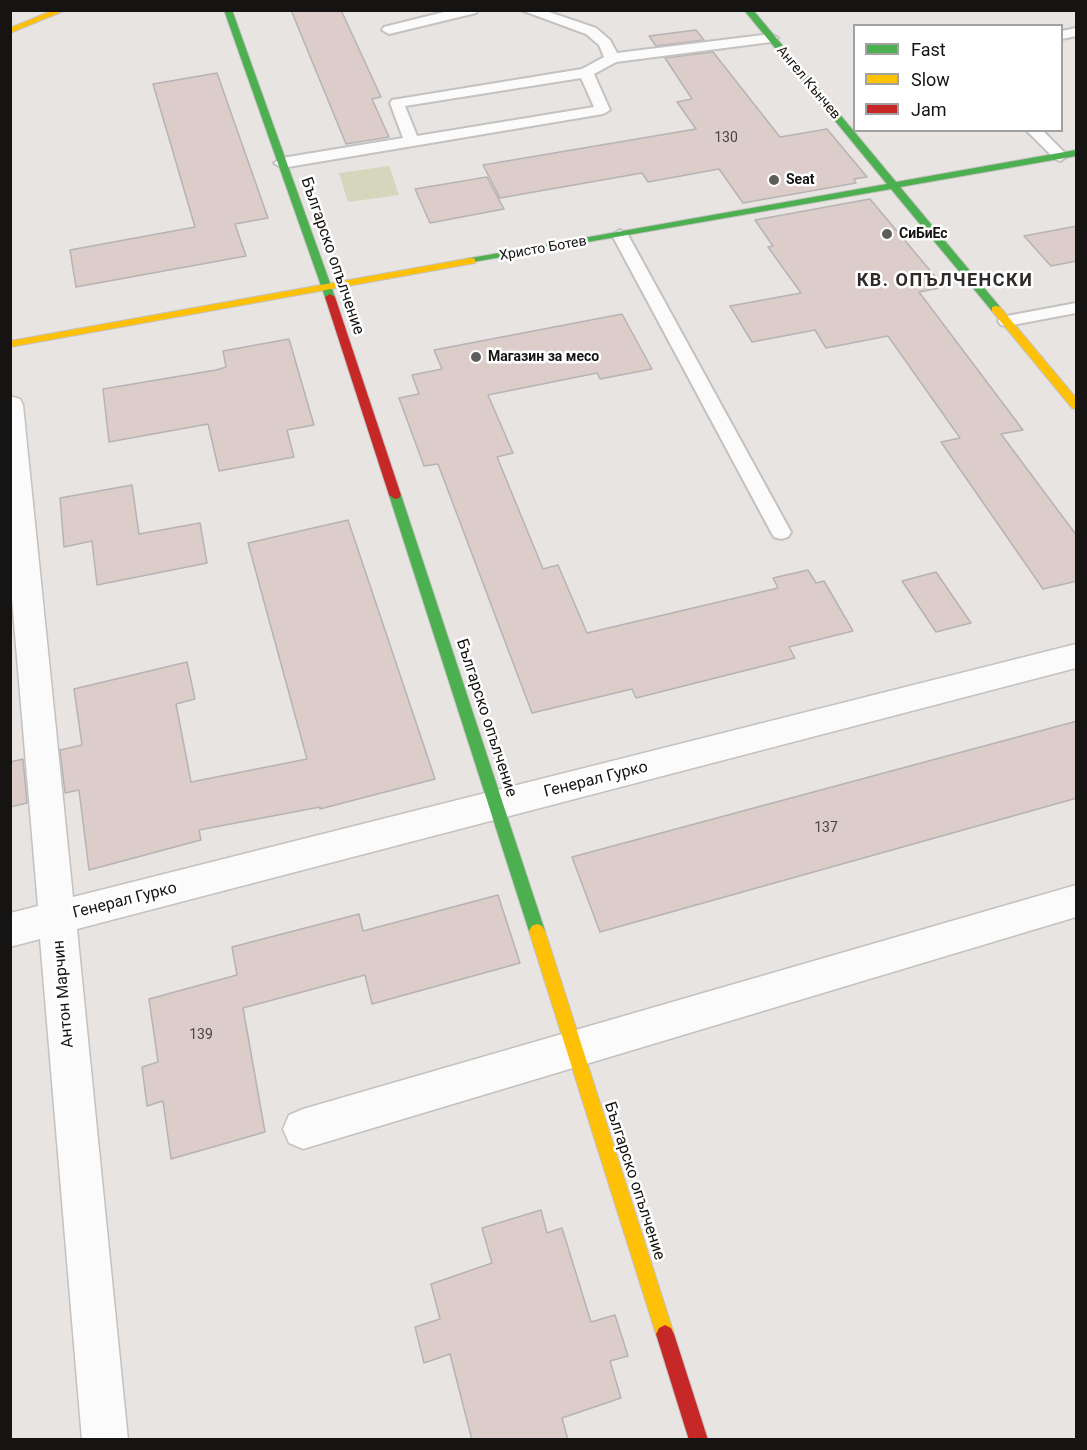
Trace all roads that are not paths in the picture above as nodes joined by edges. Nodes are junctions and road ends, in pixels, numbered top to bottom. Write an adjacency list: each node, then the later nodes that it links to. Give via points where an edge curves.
1 (62, 10): 7 (street)
2 (228, 10): 15 (street, Българско опълчение)
3 (527, 10): 9 (lane, via 591,32 605,43)
4 (748, 10): 8 (street, Ангел Кънчев)
5 (464, 11): 6 (lane)
6 (389, 30)
7 (10, 31)
8 (771, 38): 9 (lane); 16 (street, Ангел Кънчев)
9 (612, 58): 10 (lane)
10 (586, 73): 12 (lane, via 397,103); 12 (lane, via 603,110)
11 (1035, 132): 14 (lane)
12 (412, 141): 15 (lane)
13 (1077, 153): 14 (street, Христо Ботев)
14 (1060, 156): 16 (street, Христо Ботев)
15 (282, 163): 18 (street, Българско опълчение)
16 (893, 186): 17 (street, Христо Ботев); 20 (street, Ангел Кънчев)
17 (620, 235): 18 (street, Христо Ботев); 24 (lane)
18 (327, 288): 21 (street, Христо Ботев); 27 (street, Българско опълчение)
19 (1077, 308): 20 (lane)
20 (1007, 321): 23 (street, Ангел Кънчев)
21 (10, 344)
22 (10, 405): 25 (street, Антон Марчин)
23 (1077, 405)
24 (780, 532)
25 (19, 597): 29 (street, Антон Марчин)
26 (1077, 656): 27 (street, Генерал Гурко)
27 (497, 805): 29 (street, Генерал Гурко); 31 (street, Българско опълчение)
28 (1077, 901): 31 (street)
29 (57, 918): 30 (street, Генерал Гурко); 33 (street, Антон Марчин)
30 (10, 930)
31 (575, 1051): 32 (street); 34 (street, Българско опълчение)
32 (303, 1129)
33 (105, 1440)
34 (699, 1440)

